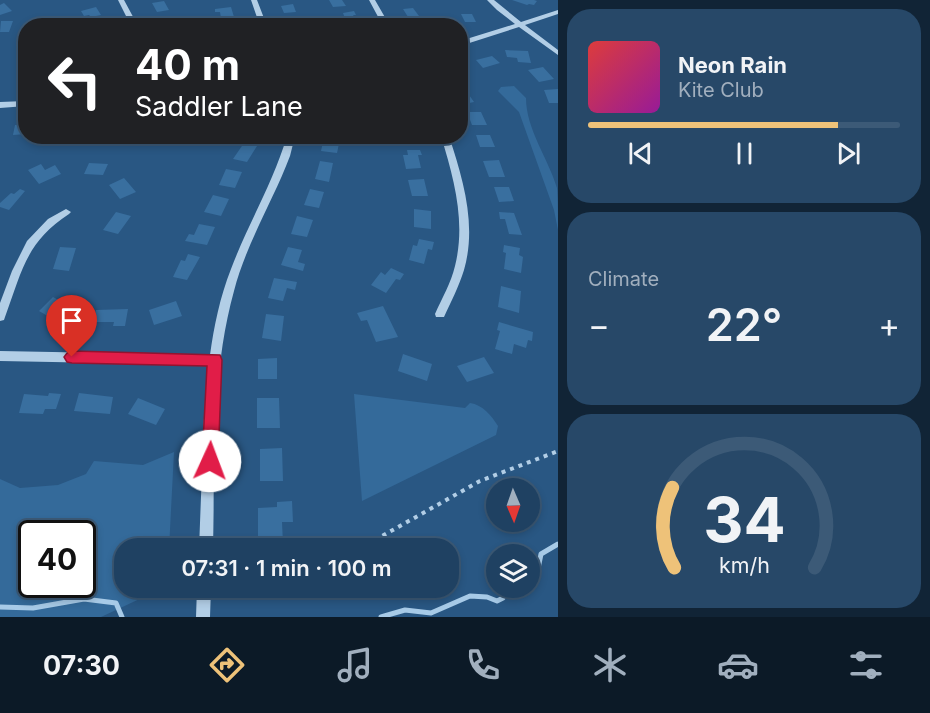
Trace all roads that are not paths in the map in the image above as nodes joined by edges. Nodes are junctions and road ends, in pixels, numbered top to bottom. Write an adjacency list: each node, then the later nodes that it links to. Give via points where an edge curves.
1 (121, 0): 6 (street)
2 (254, 0): 7 (street)
3 (372, 0): 8 (street)
4 (490, 0): 9 (street)
5 (558, 12): 9 (street)
6 (131, 18)
7 (261, 18)
8 (382, 18)
9 (521, 25): 10 (street); 11 (street)
10 (468, 42)
11 (558, 53)
12 (18, 104): 13 (street)
13 (0, 105)
14 (289, 144): 20 (street, via 230,288)
15 (448, 144): 17 (street, via 462,198 465,229 459,269)
16 (66, 212): 18 (street, via 32,238)
17 (440, 314)
18 (0, 316)
19 (0, 356): 20 (street)
20 (215, 360): 21 (street)
21 (207, 538)
22 (204, 598): 23 (street)
23 (203, 617)

